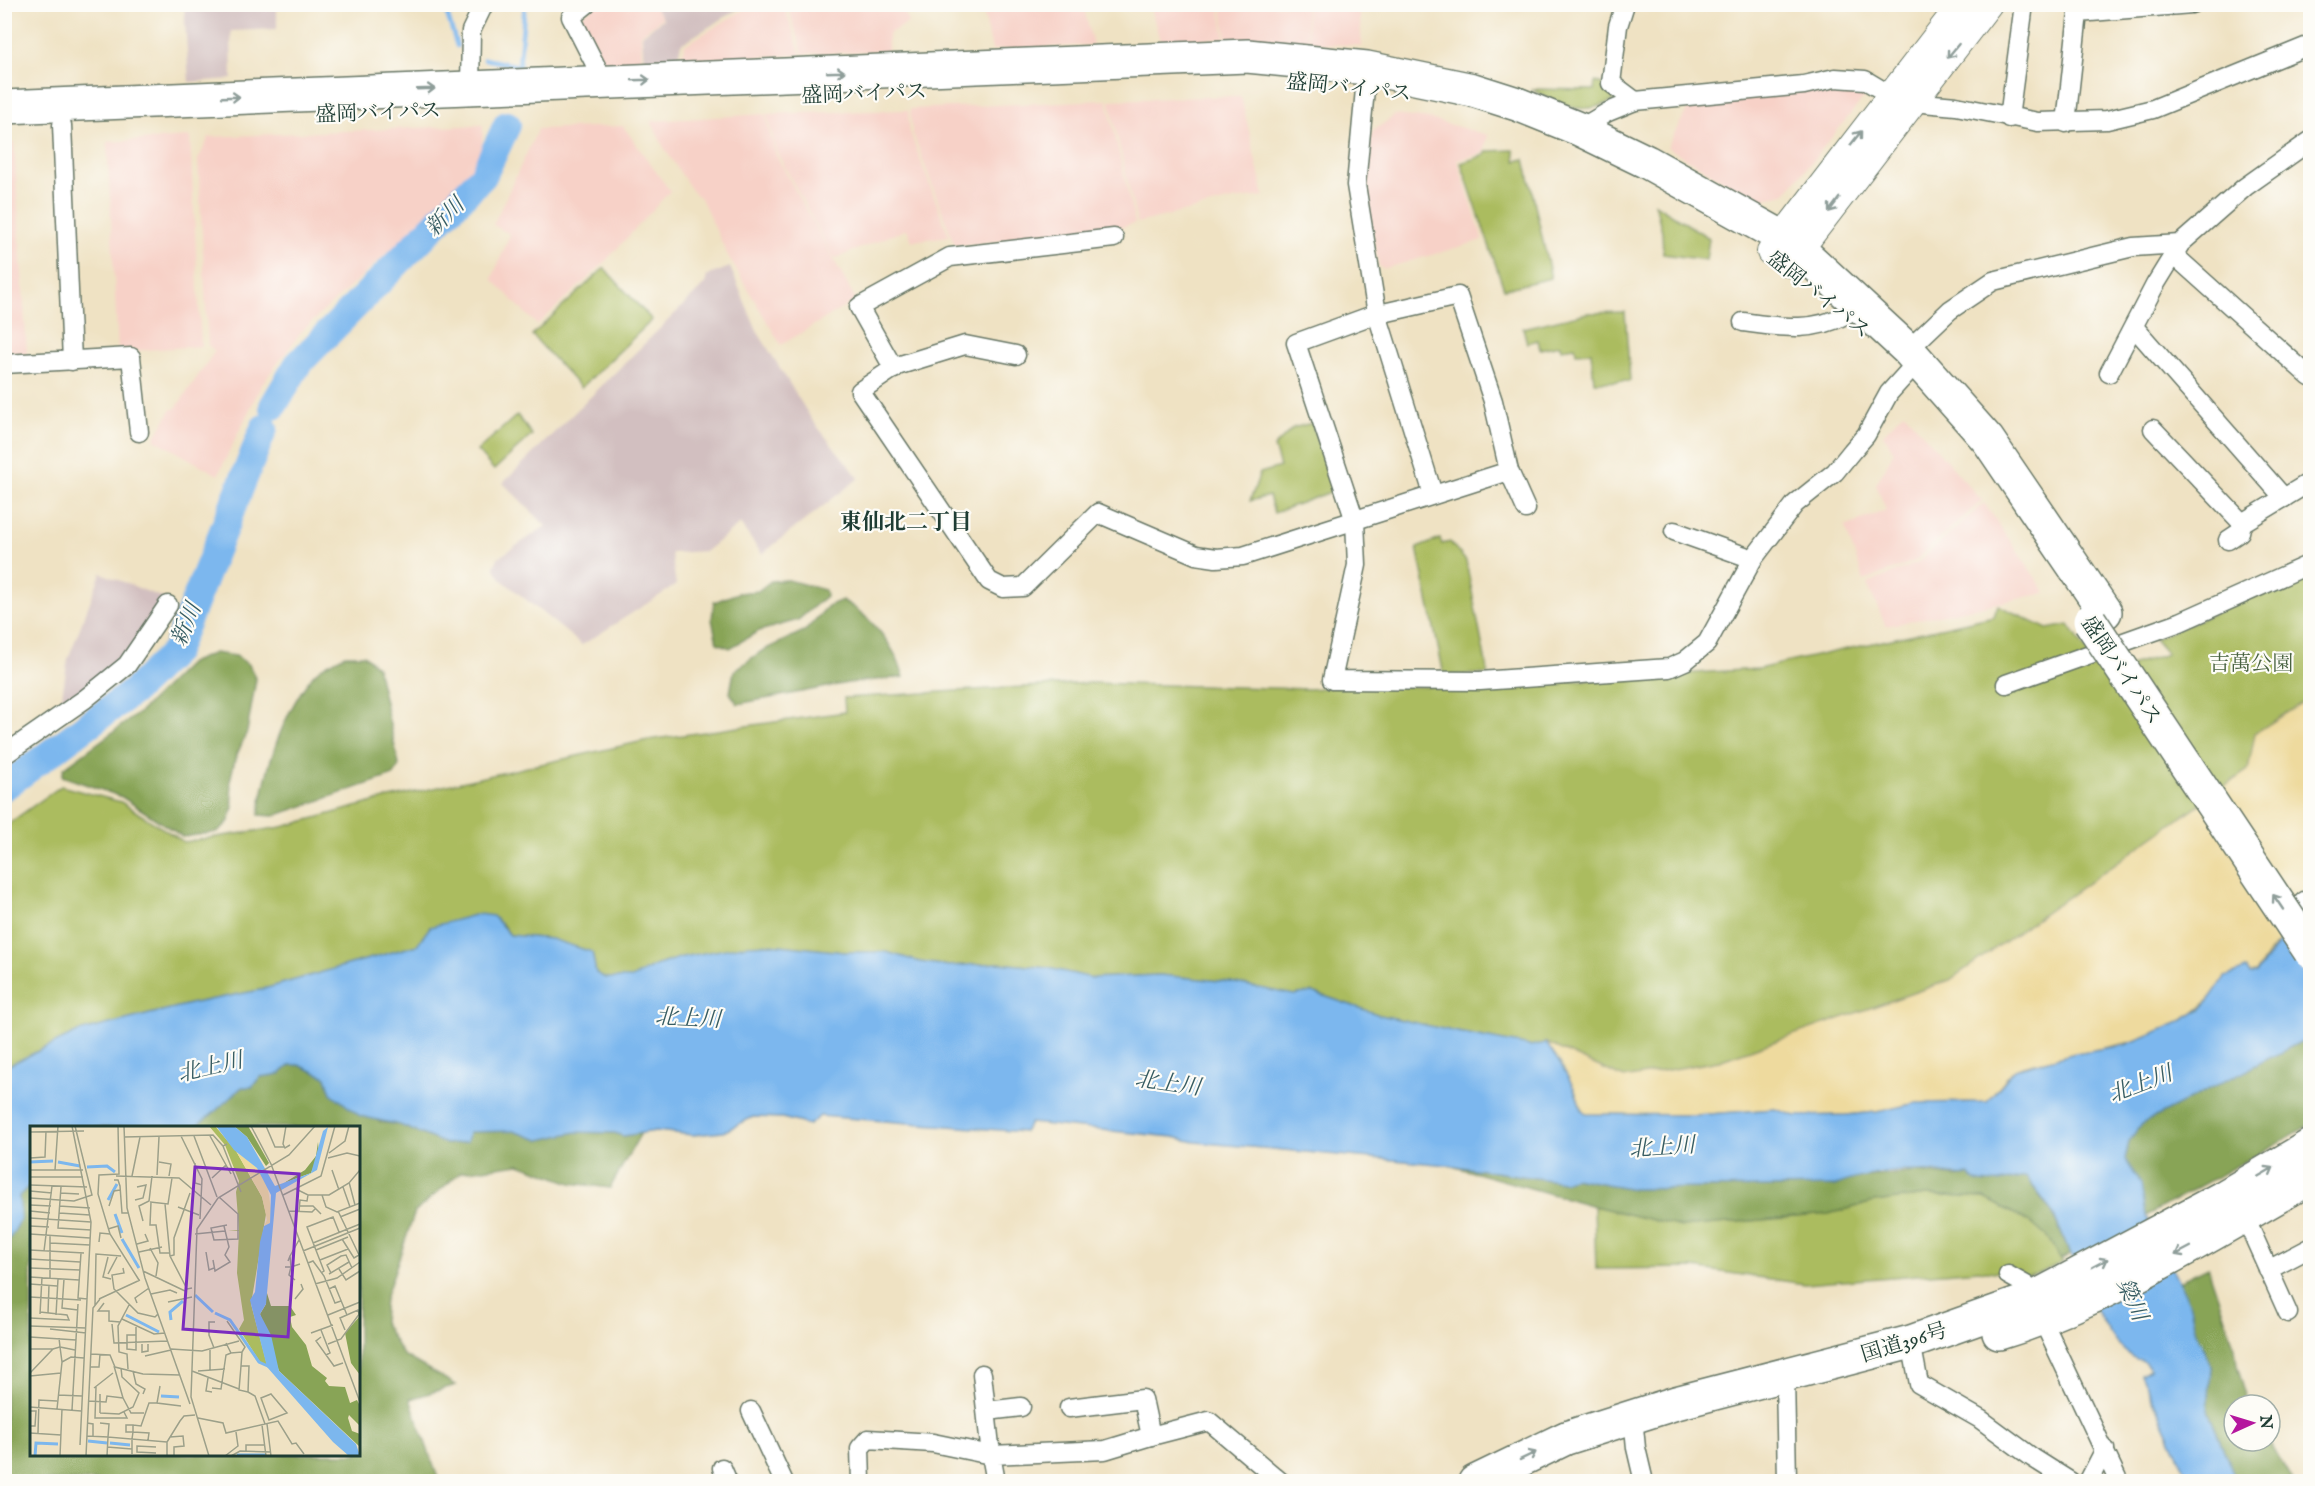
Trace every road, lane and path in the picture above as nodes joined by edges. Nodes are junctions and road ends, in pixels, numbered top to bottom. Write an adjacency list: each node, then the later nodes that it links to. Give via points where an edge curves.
1 (484, 4): 11 (street, via 471,31)
2 (587, 4): 10 (street, via 571,17 599,72)
3 (1625, 4): 13 (street, via 1618,26 1611,83)
4 (1989, 4): 12 (street, one-way to 12)
5 (2024, 4): 15 (street)
6 (2192, 4): 16 (street, via 2078,13)
7 (1952, 8): 12 (street)
8 (2310, 45): 16 (street, via 2153,109 2107,120)
9 (1366, 77): 10 (highway, 盛岡バイパス, one-way to 9, via 1246,56); 17 (highway, 盛岡バイパス, via 1245,77); 19 (highway, 盛岡バイパス, via 1473,90); 22 (highway, 盛岡バイパス, via 1538,127); 24 (street, via 1356,185)
10 (600, 82): 11 (highway, 盛岡バイパス)
11 (470, 87): 14 (highway, 盛岡バイパス, one-way to 11)
12 (1901, 98): 13 (street, via 1865,80 1836,78 1804,85); 15 (street); 22 (street)
13 (1635, 101): 19 (street)
14 (4, 107)
15 (2009, 118): 16 (street)
16 (2066, 123)
17 (62, 125): 18 (highway, 盛岡バイパス); 29 (street)
18 (4, 126)
19 (1579, 129): 22 (highway, 盛岡バイパス, via 1647,162)
20 (2310, 141): 23 (street, via 2245,187)
21 (1114, 238): 32 (street, via 950,257 860,307)
22 (1785, 250): 25 (highway, 盛岡バイパス); 30 (highway, 盛岡バイパス)
23 (2177, 250): 27 (street); 30 (street, via 2133,247 1993,281 1950,310); 34 (street)
24 (1377, 314): 37 (street, via 1458,296 1493,401); 39 (street); 42 (street, via 1296,343)
25 (1846, 314): 26 (street, via 1831,323 1809,328); 30 (highway, 盛岡バイパス)
26 (1743, 322)
27 (2134, 327): 33 (street); 40 (street)
28 (1016, 355): 32 (street, via 965,345)
29 (72, 361): 31 (street); 36 (street, via 131,357)
30 (1908, 361): 46 (street, via 1859,443 1835,472 1795,504); 49 (highway, 盛岡バイパス, via 1988,440)
31 (4, 364)
32 (894, 369): 42 (street, via 860,391 989,581 1003,588 1023,587 1098,513 1196,555 1216,558 1243,556)
33 (2109, 373)
34 (2310, 378)
35 (2153, 429): 43 (street)
36 (139, 432)
37 (1509, 471): 39 (street); 41 (street)
38 (2310, 482): 40 (street)
39 (1433, 494): 42 (street)
40 (2284, 498): 43 (street)
41 (1526, 509)
42 (1355, 521): 46 (street, via 1358,565 1332,680 1480,681 1669,668 1707,643)
43 (2242, 524): 45 (street, via 2240,532)
44 (1674, 531): 46 (street)
45 (2228, 540)
46 (1753, 559)
47 (2310, 564): 50 (street, via 2180,622)
48 (168, 605): 51 (street, via 127,665)
49 (2097, 617): 52 (highway, 盛岡バイパス); 53 (highway, 盛岡バイパス, one-way to 49, bridge)
50 (2006, 684)
51 (4, 755)
52 (2310, 909)
53 (2310, 951)
54 (2310, 1146): 56 (highway, 国道396号, one-way to 54)
55 (2310, 1178): 56 (highway, 国道396号)
56 (2233, 1212): 58 (street); 60 (highway, 国道396号)
57 (2310, 1248): 58 (street)
58 (2268, 1270): 61 (street)
59 (2008, 1275): 60 (street, via 2026,1285)
60 (2045, 1305): 62 (highway, 国道396号); 71 (street)
61 (2288, 1313)
62 (1913, 1351): 64 (highway, 国道396号); 81 (street, via 1918,1384 1980,1419)
63 (981, 1374): 68 (street)
64 (1786, 1385): 69 (highway, 国道396号, via 1680,1421); 80 (street)
65 (1021, 1407): 68 (street)
66 (1069, 1408): 70 (street, via 1143,1400)
67 (752, 1411): 73 (street)
68 (987, 1411): 72 (street)
69 (1634, 1427): 77 (highway, 国道396号, one-way to 69, via 1566,1438); 78 (highway, 国道396号); 79 (street)
70 (1151, 1436): 72 (street, via 1105,1450); 76 (street, via 1209,1421)
71 (2105, 1449): 82 (street); 83 (street)
72 (991, 1455): 74 (street, via 933,1443 868,1439 860,1448); 75 (street)
73 (784, 1482)
74 (861, 1482)
75 (996, 1482)
76 (1281, 1482)
77 (1475, 1482)
78 (1525, 1482)
79 (1644, 1482)
80 (1787, 1482)
81 (2071, 1482)
82 (2088, 1482)
83 (2119, 1482)

